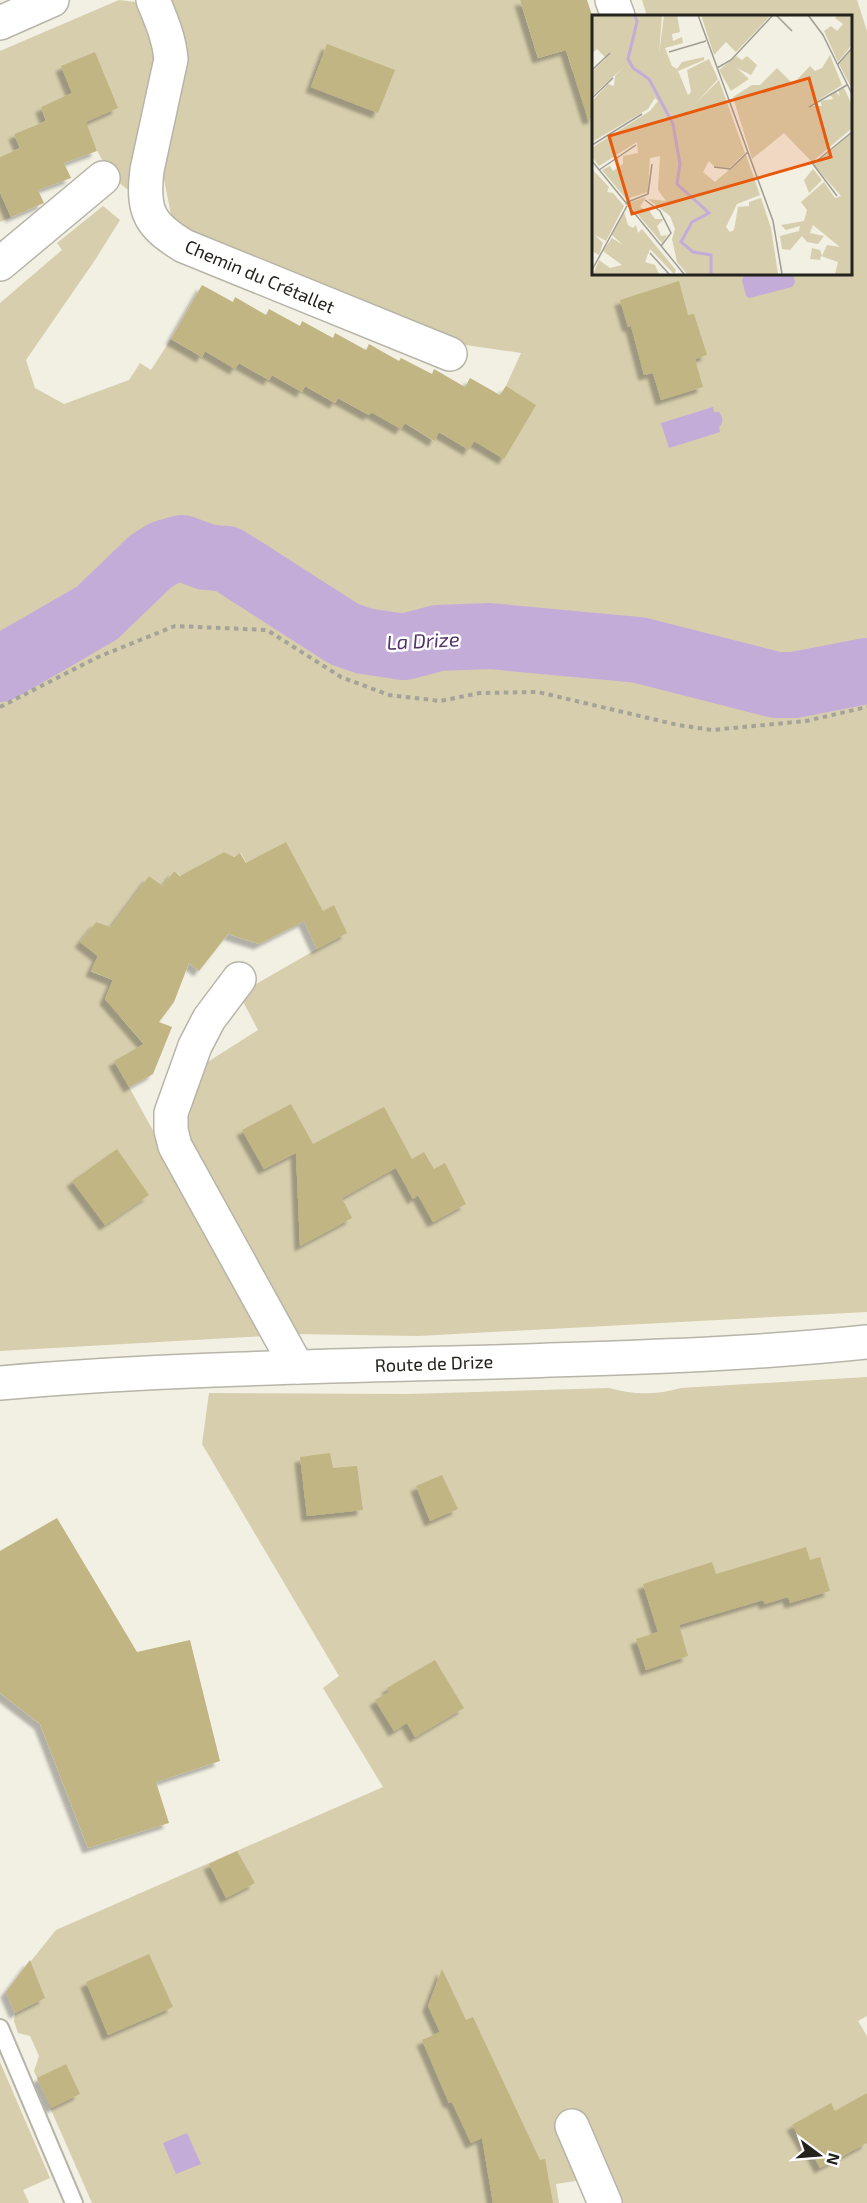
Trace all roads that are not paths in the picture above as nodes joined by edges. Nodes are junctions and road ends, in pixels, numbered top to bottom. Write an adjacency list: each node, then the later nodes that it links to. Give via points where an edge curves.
1 (52, 0): 5 (street)
2 (153, 0): 8 (street, Chemin du Crétallet, via 170,44 171,59 145,188 147,211 155,225 184,246)
3 (612, 0): 4 (street)
4 (618, 15)
5 (0, 23)
6 (103, 178): 7 (street)
7 (0, 264)
8 (450, 354)
9 (239, 979): 11 (street, via 209,1018 195,1046 171,1113 171,1130 175,1146)
10 (867, 1342): 11 (street, Route de Drize, via 726,1354)
11 (297, 1367): 12 (street, Route de Drize)
12 (0, 1383)
13 (0, 2028): 15 (lane)
14 (572, 2126): 16 (street)
15 (74, 2203)
16 (605, 2203)

